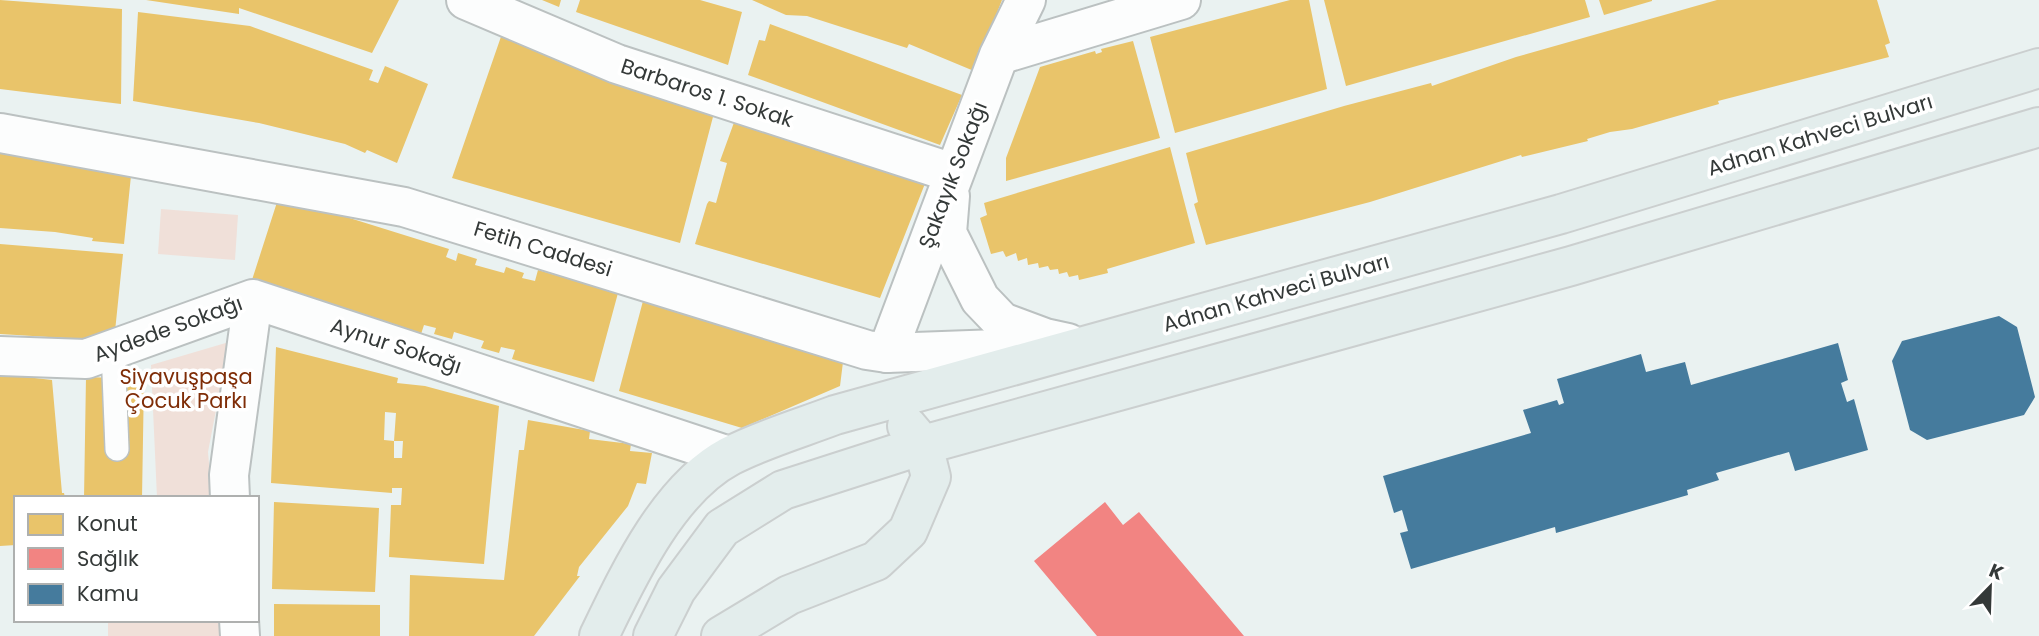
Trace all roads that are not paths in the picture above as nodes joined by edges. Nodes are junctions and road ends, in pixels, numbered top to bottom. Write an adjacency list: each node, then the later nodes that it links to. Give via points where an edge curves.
1 (466, 0): 8 (street, Barbaros 1. Sokak, via 617,64)
2 (1026, 0): 4 (street, Şakayık Sokağı)
3 (1181, 0): 4 (street)
4 (999, 55): 8 (street, Şakayık Sokağı)
5 (2039, 68): 10 (main road, Adnan Kahveci Bulvarı, via 1561,214)
6 (2039, 127): 15 (main road, via 1571,266)
7 (0, 133): 12 (street, Fetih Caddesi, via 404,207)
8 (953, 173): 10 (street, via 947,233 980,299 1002,322); 12 (street, Şakayık Sokağı)
9 (253, 299): 11 (street, Aydede Sokağı); 17 (street, Aynur Sokağı); 18 (street)
10 (1084, 346): 12 (street, Fetih Caddesi); 14 (main road, Adnan Kahveci Bulvarı)
11 (113, 349): 13 (street, Aydede Sokağı, via 86,359); 16 (lane)
12 (877, 351): 14 (street, via 879,395)
13 (0, 356)
14 (835, 415): 15 (main road, via 875,409 897,415); 17 (main road, Adnan Kahveci Bulvarı)
15 (923, 445): 20 (main road, via 783,490 722,528 676,590); 21 (main road, via 931,477 908,531 876,561 789,595)
16 (117, 449)
17 (729, 456): 19 (main road, Adnan Kahveci Bulvarı, via 696,481 669,513 629,573)
18 (230, 496)
19 (599, 636)
20 (653, 636)
21 (721, 636)

